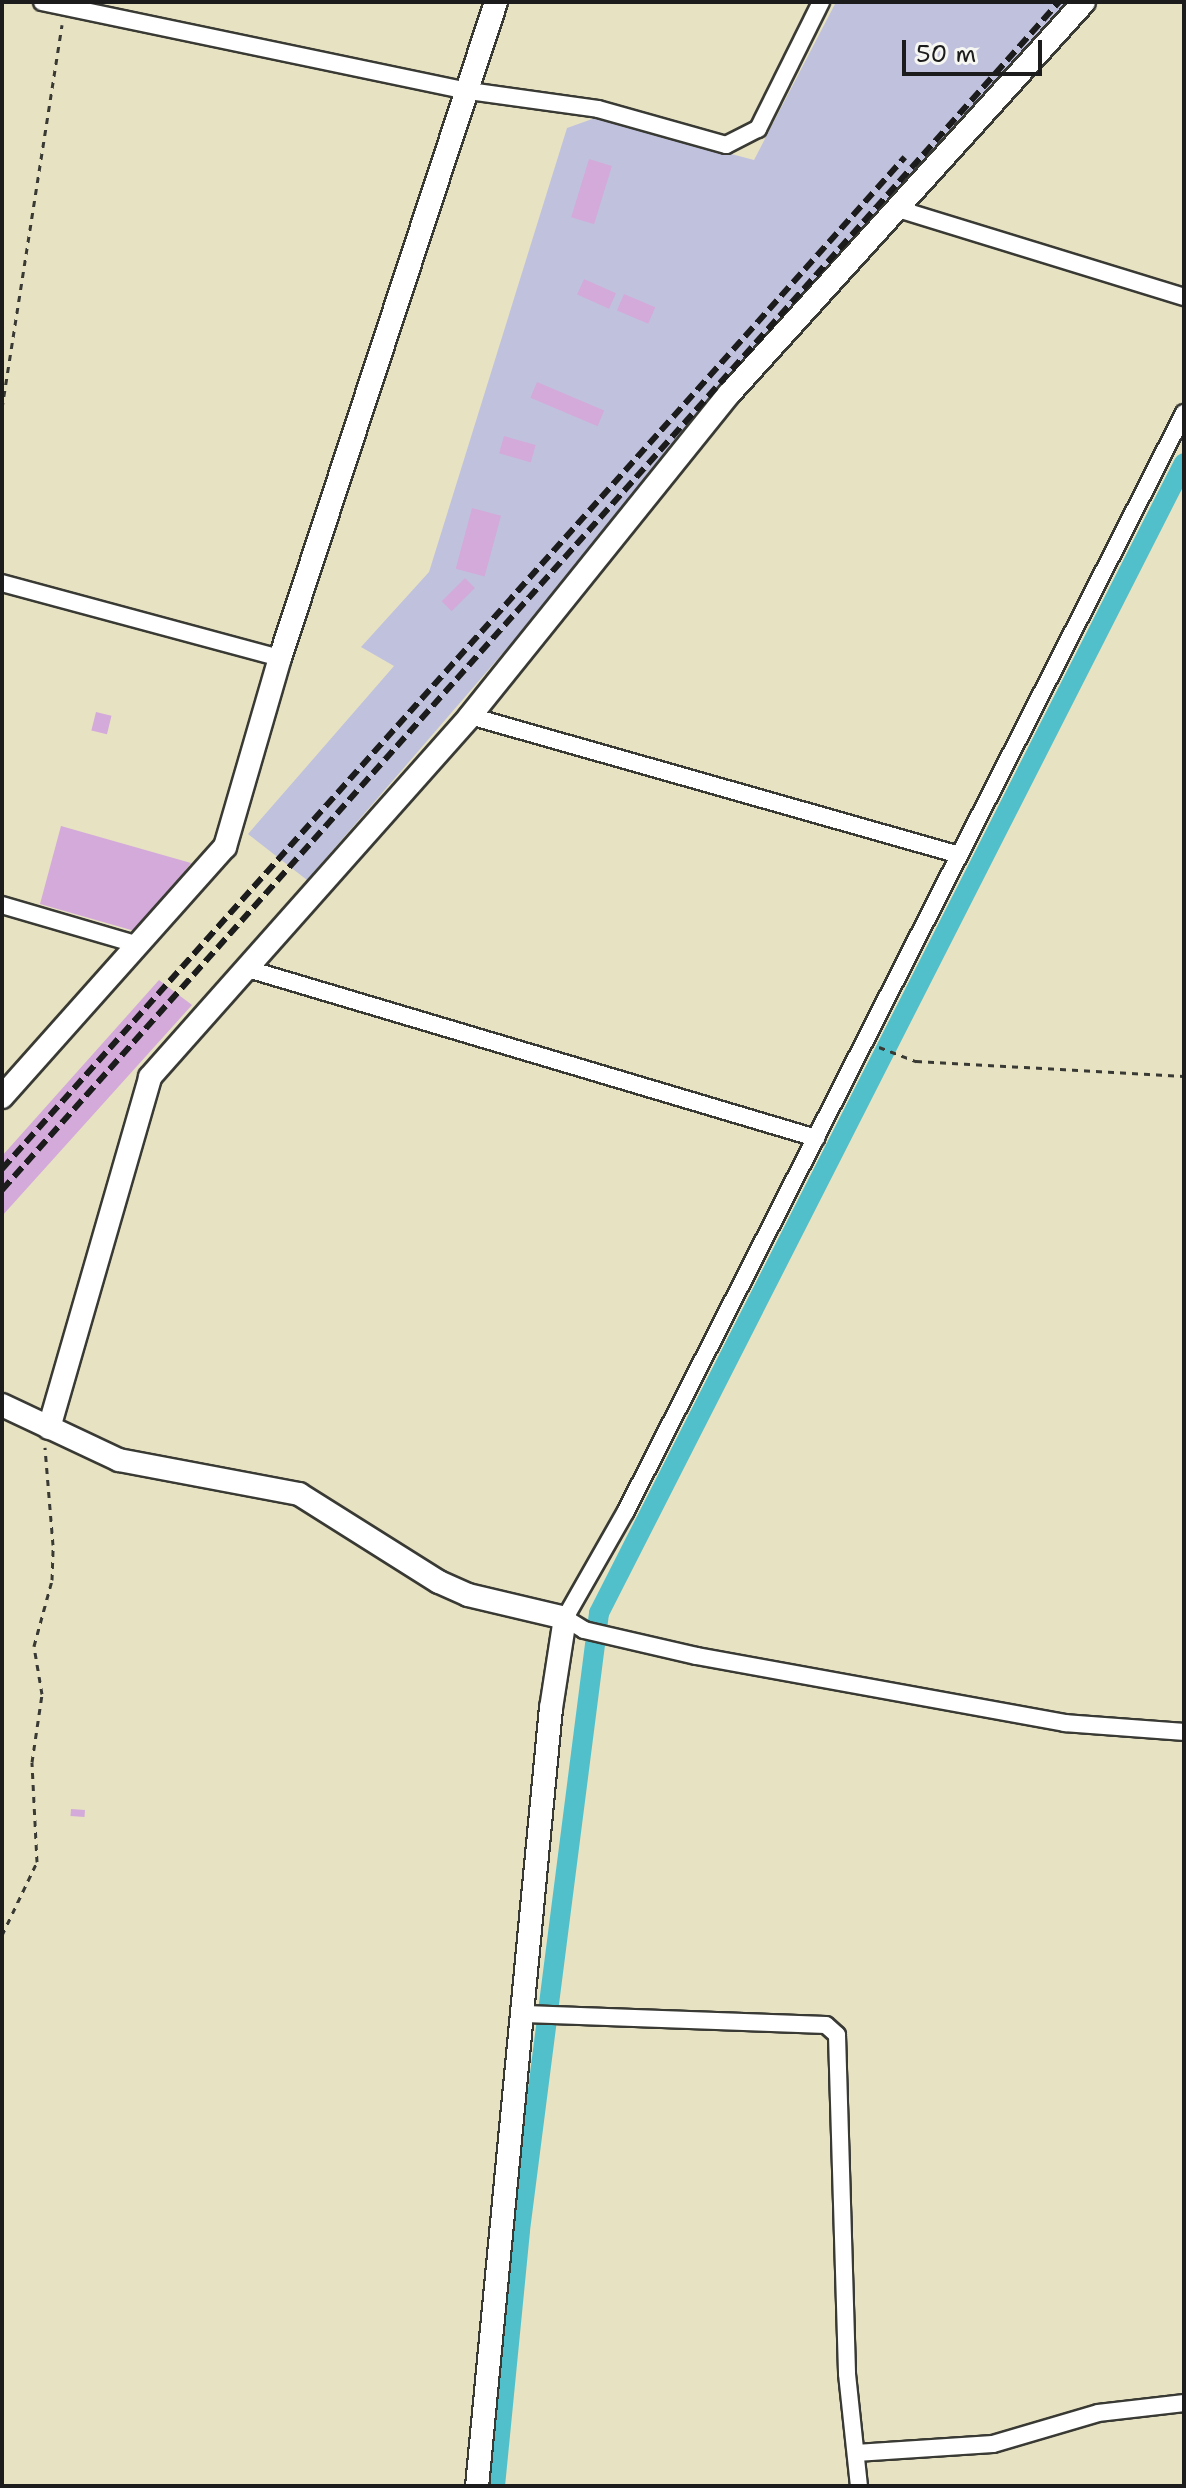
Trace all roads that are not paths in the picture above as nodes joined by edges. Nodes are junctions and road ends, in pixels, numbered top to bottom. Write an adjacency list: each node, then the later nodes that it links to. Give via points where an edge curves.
1 (42, 2): 5 (street)
2 (496, 2): 5 (street)
3 (821, 2): 5 (street, via 758,129 726,145 598,109)
4 (1084, 2): 6 (street)
5 (469, 91): 10 (street)
6 (898, 209): 7 (street); 11 (street, via 730,393)
7 (1184, 297)
8 (1184, 413): 12 (street)
9 (2, 583): 10 (street)
10 (280, 658): 14 (street, via 225,847)
11 (470, 716): 12 (street); 15 (street)
12 (956, 854): 17 (street)
13 (2, 905): 14 (street)
14 (139, 945): 16 (street)
15 (248, 969): 17 (street); 19 (street, via 150,1077)
16 (2, 1097)
17 (816, 1138): 20 (street)
18 (2, 1405): 19 (street)
19 (49, 1428): 20 (street, via 119,1460 299,1494 439,1582)
20 (574, 1624): 21 (street, via 606,1636 1065,1723); 22 (street, via 551,1708)
21 (1184, 1732)
22 (530, 2014): 24 (street, via 826,2025 837,2035 847,2374); 25 (street)
23 (1184, 2403): 24 (street, via 1098,2413 993,2444)
24 (856, 2453): 26 (street)
25 (477, 2486)
26 (859, 2486)

